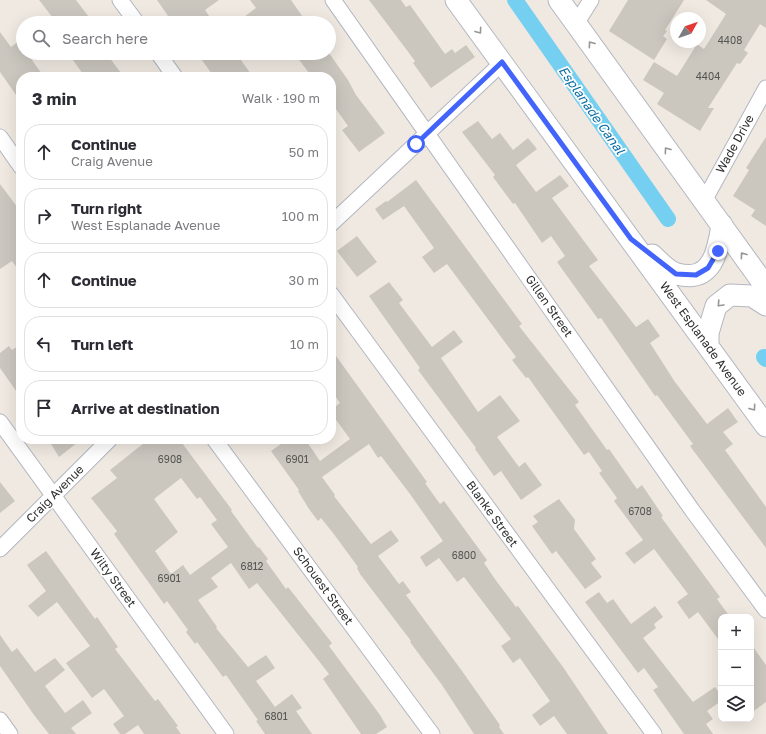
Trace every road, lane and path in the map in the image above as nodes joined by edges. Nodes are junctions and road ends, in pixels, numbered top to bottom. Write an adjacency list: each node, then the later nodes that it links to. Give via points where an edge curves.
1 (120, 0): 6 (street)
2 (333, 0): 12 (street, Gillen Street)
3 (456, 0): 9 (main road, West Esplanade Avenue, one-way to 9)
4 (559, 0): 7 (main road)
5 (592, 0): 7 (street)
6 (132, 16)
7 (576, 24): 15 (main road, one-way to 7)
8 (163, 60): 10 (street)
9 (502, 62): 12 (street); 18 (main road, West Esplanade Avenue)
10 (171, 72)
11 (766, 88): 15 (street, Wade Drive)
12 (428, 133): 16 (street); 31 (street, Gillen Street, via 692,510)
13 (0, 137): 14 (street)
14 (16, 160)
15 (704, 201): 17 (main road)
16 (336, 219)
17 (722, 225): 18 (main road, via 718,251 708,268 696,275 676,274); 19 (main road, one-way to 17)
18 (631, 239): 22 (main road, West Esplanade Avenue)
19 (766, 287)
20 (336, 301): 36 (street, Blanke Street)
21 (766, 305): 22 (main road, one-way to 22, via 752,296 730,294 716,306 708,333)
22 (708, 345): 24 (main road, West Esplanade Avenue, one-way to 24)
23 (0, 422): 26 (street, Wilty Street)
24 (766, 426)
25 (16, 444): 29 (street, Wilty Street)
26 (16, 444)
27 (105, 444): 29 (street, Craig Avenue)
28 (218, 444): 35 (street, Schouest Street)
29 (54, 495): 30 (street, Craig Avenue); 34 (street, Wilty Street)
30 (0, 548)
31 (766, 610)
32 (0, 720): 33 (street)
33 (10, 734)
34 (226, 734)
35 (432, 734)
36 (654, 734)

